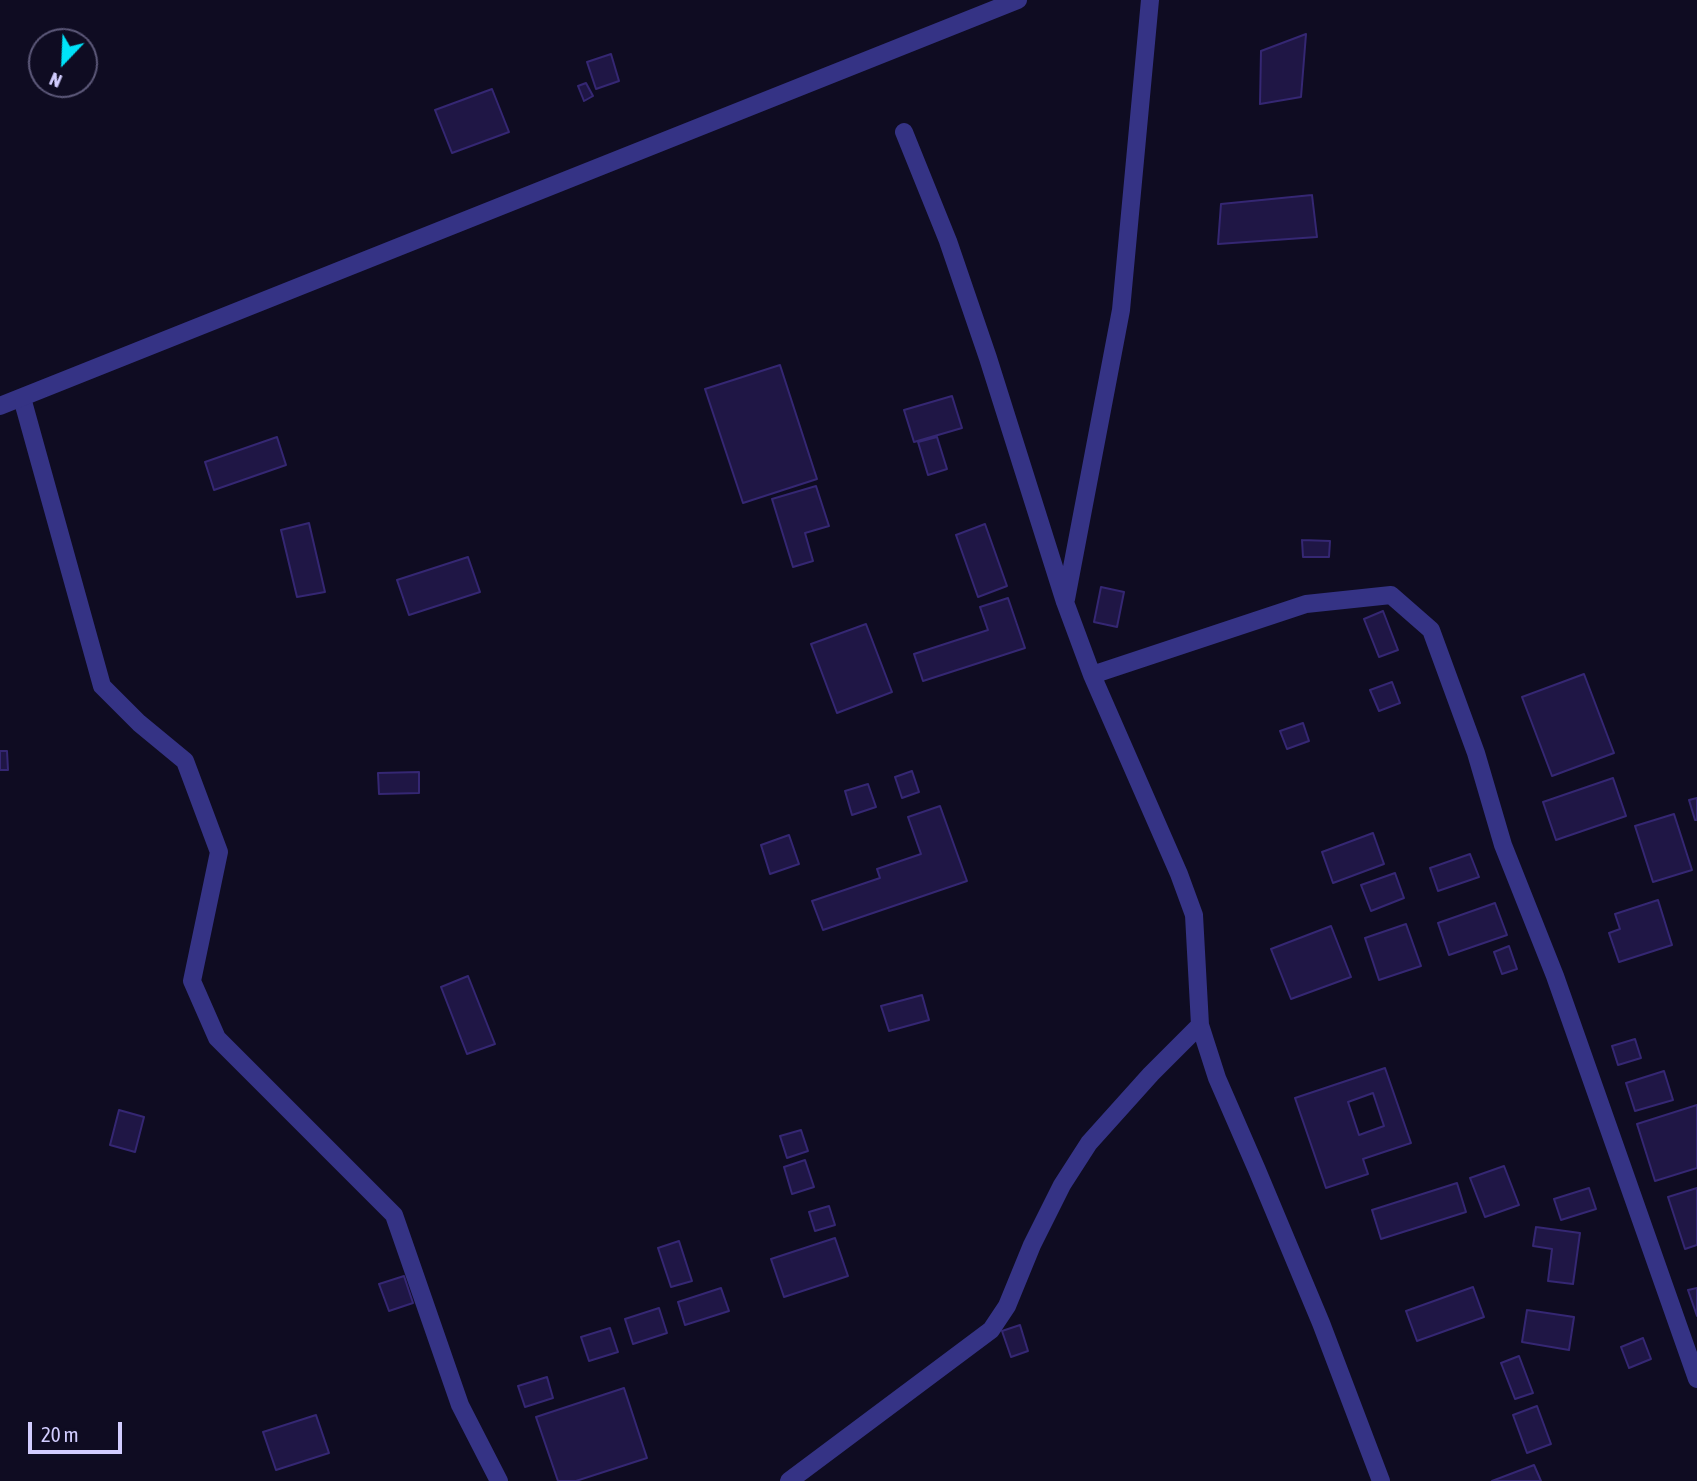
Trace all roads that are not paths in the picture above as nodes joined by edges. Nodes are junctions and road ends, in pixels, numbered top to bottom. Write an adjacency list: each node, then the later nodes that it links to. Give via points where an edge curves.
1 (1018, 0): 4 (street)
2 (1150, 0): 6 (street, via 1121,310)
3 (904, 132): 6 (street, via 948,241)
4 (22, 398): 5 (street); 10 (street, via 102,685 185,761 219,852 192,981 217,1038 394,1215 460,1405)
5 (0, 406)
6 (1065, 602): 7 (street)
7 (1092, 675): 8 (street, via 1194,915); 9 (street, via 1306,604 1391,595 1431,630 1476,753 1503,845)
8 (1200, 1025): 11 (street, via 1089,1143 1062,1185 1007,1306 990,1330); 12 (street, via 1217,1078 1321,1323)
9 (1697, 1379)
10 (499, 1481)
11 (789, 1481)
12 (1381, 1481)

